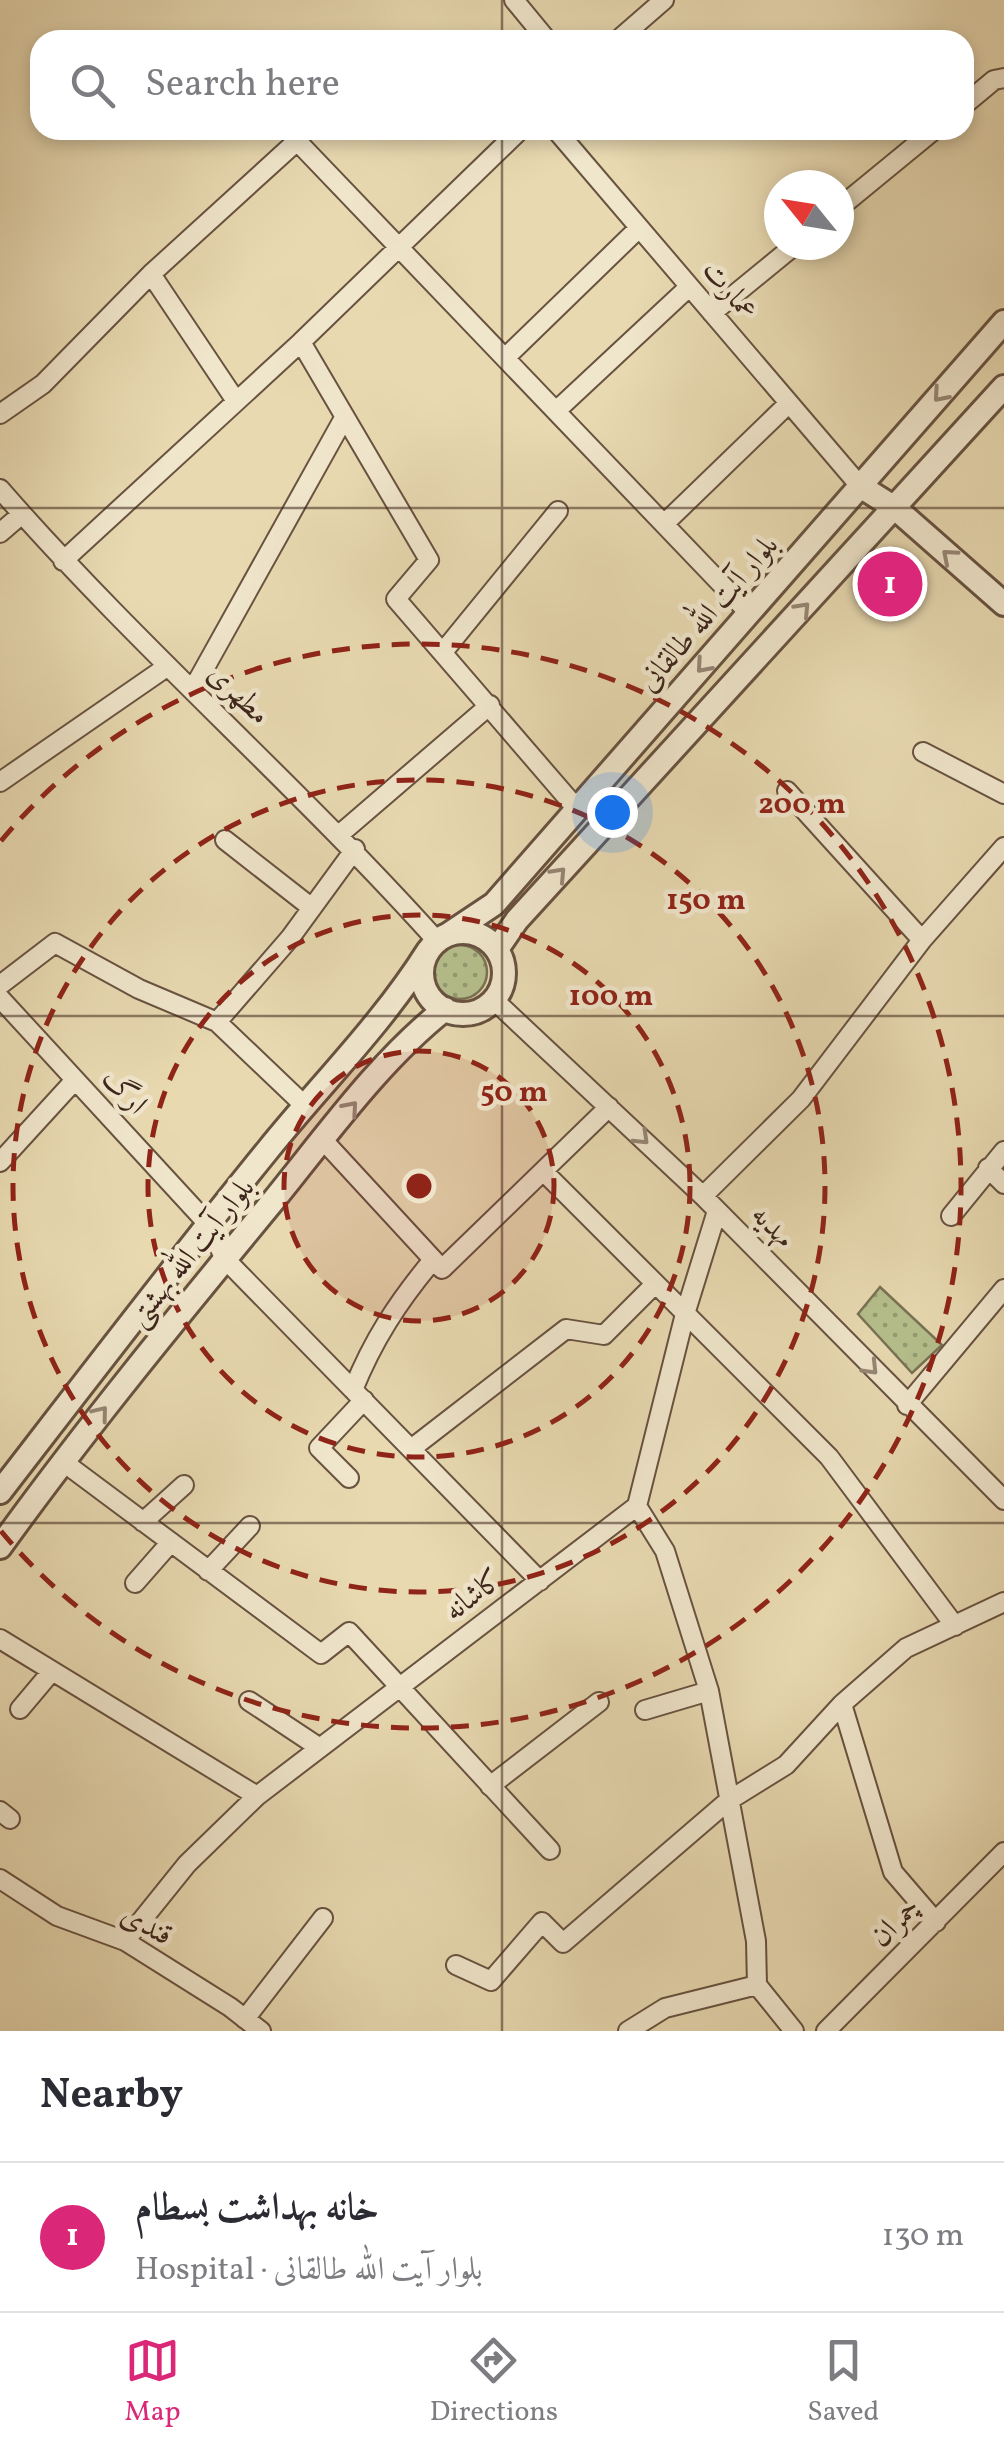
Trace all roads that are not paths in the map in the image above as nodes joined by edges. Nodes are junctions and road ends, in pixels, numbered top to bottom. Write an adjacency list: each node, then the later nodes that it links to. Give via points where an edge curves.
1 (514, 0): 3 (street)
2 (664, 0): 4 (street)
3 (539, 30)
4 (630, 30)
5 (1004, 78): 6 (street)
6 (974, 97)
7 (509, 140): 12 (street)
8 (565, 140): 11 (street, عمارت)
9 (922, 140): 10 (street)
10 (854, 196)
11 (640, 228): 15 (street, عمارت); 19 (street)
12 (398, 246): 14 (street, via 296,140); 18 (street); 19 (street)
13 (777, 260): 16 (street)
14 (150, 274): 21 (street); 24 (street, via 43,384)
15 (689, 287): 16 (street, عمارت); 23 (street)
16 (712, 314): 22 (street, عمارت)
17 (1004, 322): 26 (street, بلوار آیت الله طالقانی, one-way to 26)
18 (300, 342): 21 (street); 25 (street)
19 (505, 358): 23 (street)
20 (1004, 387): 28 (street, بلوار آیت الله طالقانی)
21 (236, 402): 33 (street)
22 (788, 404): 26 (street, عمارت); 31 (street)
23 (556, 411): 31 (street)
24 (0, 414)
25 (344, 418): 36 (street, via 429,560 396,598); 38 (street)
26 (860, 486): 28 (street); 35 (street, بلوار آیت الله طالقانی)
27 (0, 489): 30 (street, مطهری)
28 (895, 508): 34 (street, one-way to 28); 53 (street, بلوار آیت الله طالقانی, one-way to 28)
29 (558, 511): 36 (street)
30 (22, 514): 32 (street); 33 (street, مطهری)
31 (664, 524): 35 (street)
32 (0, 533)
33 (64, 560): 37 (street, مطهری)
34 (1004, 604)
35 (749, 614): 44 (street, بلوار آیت الله طالقانی, one-way to 44)
36 (442, 652): 39 (street)
37 (168, 666): 38 (street, مطهری); 41 (street)
38 (192, 689): 45 (street, مطهری)
39 (490, 706): 44 (street); 45 (street)
40 (923, 752): 43 (street)
41 (0, 782)
42 (787, 792): 51 (street)
43 (1004, 794)
44 (577, 809): 52 (street, بلوار آیت الله طالقانی, via 494,904)
45 (340, 834): 48 (street, مطهری)
46 (226, 840): 50 (street)
47 (1004, 846): 49 (street)
48 (354, 849): 50 (street); 52 (street, مطهری)
49 (999, 868): 51 (street)
50 (312, 908): 58 (street)
51 (922, 940): 68 (street, via 800,1098)
52 (438, 942): 53 (street, via 476,933); 57 (street, via 423,964 426,990); 60 (street, بلوار آیت الله بهشتی, via 392,1008)
53 (497, 949): 56 (street, via 504,975)
54 (0, 985): 58 (street, via 56,943)
55 (0, 998): 59 (street, ارگ)
56 (494, 1000): 57 (street, via 471,1013); 61 (street, مهدیه)
57 (444, 1009): 62 (street, بلوار آیت الله بهشتی, one-way to 57)
58 (217, 1022): 60 (street)
59 (75, 1080): 64 (street); 71 (street, ارگ)
60 (304, 1104): 71 (street, بلوار آیت الله بهشتی)
61 (609, 1107): 66 (street); 68 (street, مهدیه, one-way to 68)
62 (323, 1140): 72 (street, بلوار آیت الله بهشتی); 73 (street)
63 (1004, 1151): 65 (street)
64 (0, 1162)
65 (988, 1168): 67 (street); 70 (street)
66 (546, 1173): 73 (street, via 442,1270); 74 (street)
67 (1004, 1184)
68 (703, 1196): 69 (street, مهدیه)
69 (717, 1210): 76 (street); 78 (street, مهدیه, one-way to 78)
70 (950, 1216)
71 (208, 1224): 72 (street, ارگ); 83 (street, بلوار آیت الله بهشتی)
72 (225, 1259): 77 (street, ارگ); 80 (street, بلوار آیت الله بهشتی, one-way to 72)
73 (432, 1260): 77 (street, via 372,1342)
74 (655, 1284): 76 (street); 79 (street, via 604,1334 566,1328)
75 (1004, 1288): 78 (street)
76 (685, 1314): 85 (street); 94 (street, via 829,1457)
77 (358, 1395): 79 (street, ارگ); 81 (street, via 319,1448)
78 (907, 1405): 84 (street, مهدیه)
79 (412, 1449): 91 (street, ارگ)
80 (62, 1461): 86 (street); 89 (street, بلوار آیت الله بهشتی)
81 (349, 1478)
82 (184, 1484): 86 (street)
83 (0, 1492)
84 (1004, 1500)
85 (637, 1506): 91 (street, کاشانه); 98 (street, via 665,1550)
86 (143, 1522): 88 (street)
87 (250, 1526): 90 (street)
88 (171, 1542): 90 (street); 92 (street)
89 (0, 1547)
90 (208, 1571): 97 (street, via 321,1654 350,1632)
91 (540, 1581): 97 (street, کاشانه)
92 (135, 1583)
93 (1004, 1602): 94 (street)
94 (954, 1626): 101 (street, via 906,1648)
95 (0, 1640): 96 (street)
96 (52, 1671): 102 (street); 106 (street)
97 (400, 1688): 104 (street, کاشانه); 105 (street)
98 (710, 1691): 103 (street); 107 (street)
99 (249, 1701): 104 (street)
100 (598, 1702): 105 (street)
101 (842, 1704): 107 (street, via 786,1764); 112 (street, via 893,1872)
102 (20, 1709)
103 (646, 1710)
104 (320, 1748): 106 (street, کاشانه)
105 (490, 1786): 108 (street)
106 (257, 1796): 113 (street, کاشانه, via 187,1864)
107 (728, 1801): 114 (street, via 563,1944 542,1922 491,1982); 115 (street, via 756,1941)
108 (550, 1850)
109 (1004, 1852): 112 (street, چمران)
110 (0, 1879): 113 (street, قندی, via 57,1916)
111 (323, 1918): 116 (street)
112 (936, 1922): 120 (street, چمران)
113 (125, 1941): 116 (street, قندی)
114 (456, 1965)
115 (756, 1985): 118 (street, via 664,2008); 119 (street)
116 (245, 2018): 117 (street, قندی)
117 (261, 2031)
118 (628, 2031)
119 (794, 2031)
120 (826, 2031)

